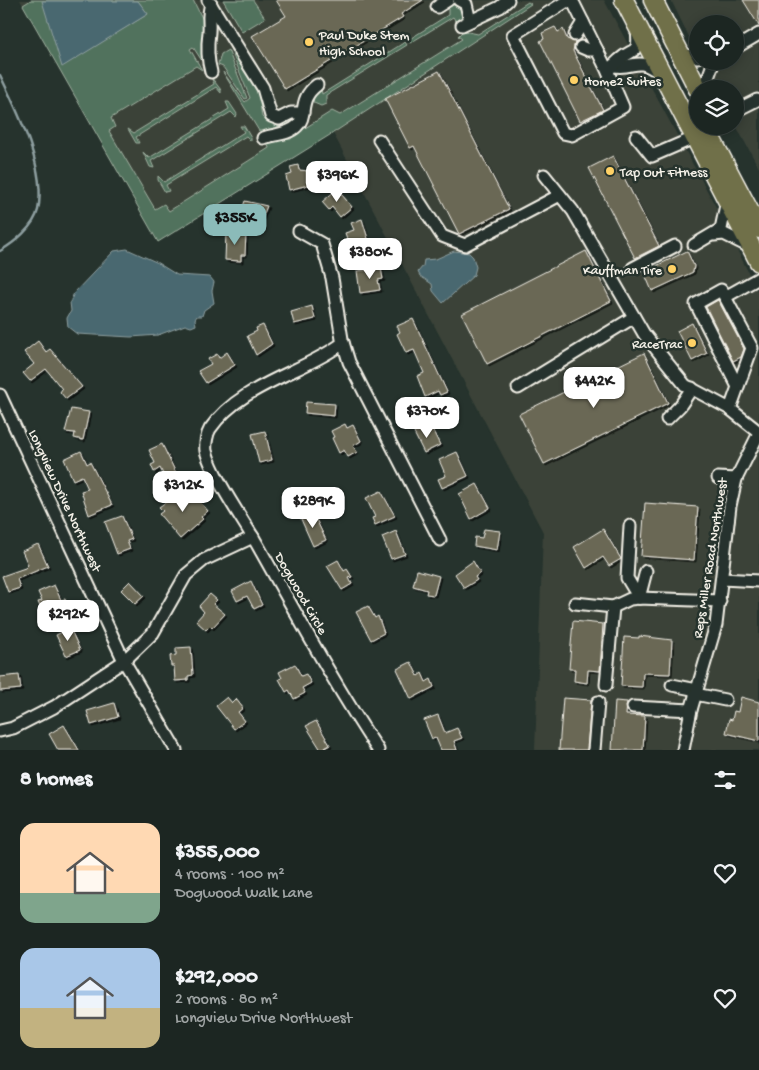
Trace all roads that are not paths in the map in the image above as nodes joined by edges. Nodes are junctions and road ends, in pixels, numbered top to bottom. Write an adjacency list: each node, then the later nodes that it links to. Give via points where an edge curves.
1 (448, 0): 7 (street)
2 (459, 0): 3 (street, via 469,10 466,23)
3 (508, 0)
4 (624, 0): 9 (highway)
5 (653, 0): 15 (highway)
6 (209, 2): 19 (street, via 206,46); 26 (street, via 263,88 271,116 279,119 291,113)
7 (437, 7)
8 (583, 22): 11 (street); 14 (street); 18 (street, via 574,4 567,1 513,35 563,133 572,134 623,107)
9 (636, 23): 16 (highway); 18 (street, via 638,43 632,54 620,58)
10 (759, 34): 12 (street)
11 (575, 35)
12 (744, 43)
13 (581, 47): 14 (street)
14 (597, 50): 18 (street)
15 (680, 54): 17 (street); 21 (highway)
16 (652, 55): 20 (highway); 24 (highway, via 664,59)
17 (689, 56)
18 (610, 68): 20 (street, via 636,62 647,64)
19 (211, 72)
20 (663, 75): 29 (highway)
21 (693, 80)
22 (317, 85): 26 (street, via 303,100)
23 (758, 98): 25 (street)
24 (689, 101)
25 (744, 106)
26 (303, 113): 30 (street, via 298,126)
27 (722, 135): 35 (highway)
28 (636, 136): 29 (street, via 652,156)
29 (696, 137): 34 (highway); 36 (highway, via 706,136 712,140)
30 (264, 138)
31 (379, 140): 33 (street, via 442,236 465,245)
32 (544, 176): 33 (street)
33 (560, 195): 45 (street, via 573,211)
34 (728, 200): 38 (street, via 721,230); 41 (highway)
35 (759, 208)
36 (759, 229)
37 (299, 231): 46 (street, via 322,244 332,278)
38 (714, 235): 39 (street); 41 (street, via 724,234)
39 (694, 245)
40 (675, 246): 42 (street)
41 (755, 255)
42 (633, 268)
43 (759, 278): 44 (street)
44 (725, 296): 47 (street, via 752,348); 47 (street, via 721,290 696,304)
45 (634, 317): 48 (street); 49 (street, via 685,385)
46 (343, 343): 57 (street, Dogwood Circle, via 270,381 230,409 210,430 206,450 216,474); 58 (street)
47 (737, 385): 51 (street)
48 (518, 388)
49 (692, 388): 51 (street); 52 (street)
50 (0, 395): 68 (street, Longview Drive Northwest)
51 (730, 409): 53 (street)
52 (668, 419)
53 (759, 433): 55 (street, Reps Miller Road Northwest)
54 (718, 478): 55 (street)
55 (736, 480): 60 (street, Reps Miller Road Northwest)
56 (630, 526): 62 (street, via 622,578)
57 (253, 537): 68 (street, via 204,560 186,575 153,633); 78 (street, Dogwood Circle, via 356,718)
58 (440, 540)
59 (646, 571): 62 (street)
60 (722, 579): 61 (street); 64 (street, Reps Miller Road Northwest)
61 (759, 581)
62 (634, 598): 63 (street); 66 (street)
63 (687, 600): 64 (street); 67 (street)
64 (720, 601): 71 (street, Reps Miller Road Northwest)
65 (575, 604): 66 (street)
66 (613, 607): 69 (street)
67 (685, 612)
68 (124, 661): 76 (street, via 54,707 13,728); 77 (street, Longview Drive Northwest)
69 (606, 685)
70 (672, 686): 71 (street)
71 (696, 692): 72 (street); 75 (street, Reps Miller Road Northwest)
72 (725, 700)
73 (598, 702): 79 (street)
74 (633, 707): 75 (street, via 653,714)
75 (691, 710): 80 (street, Reps Miller Road Northwest)
76 (0, 731)
77 (176, 750)
78 (378, 750)
79 (594, 750)
80 (683, 750)

